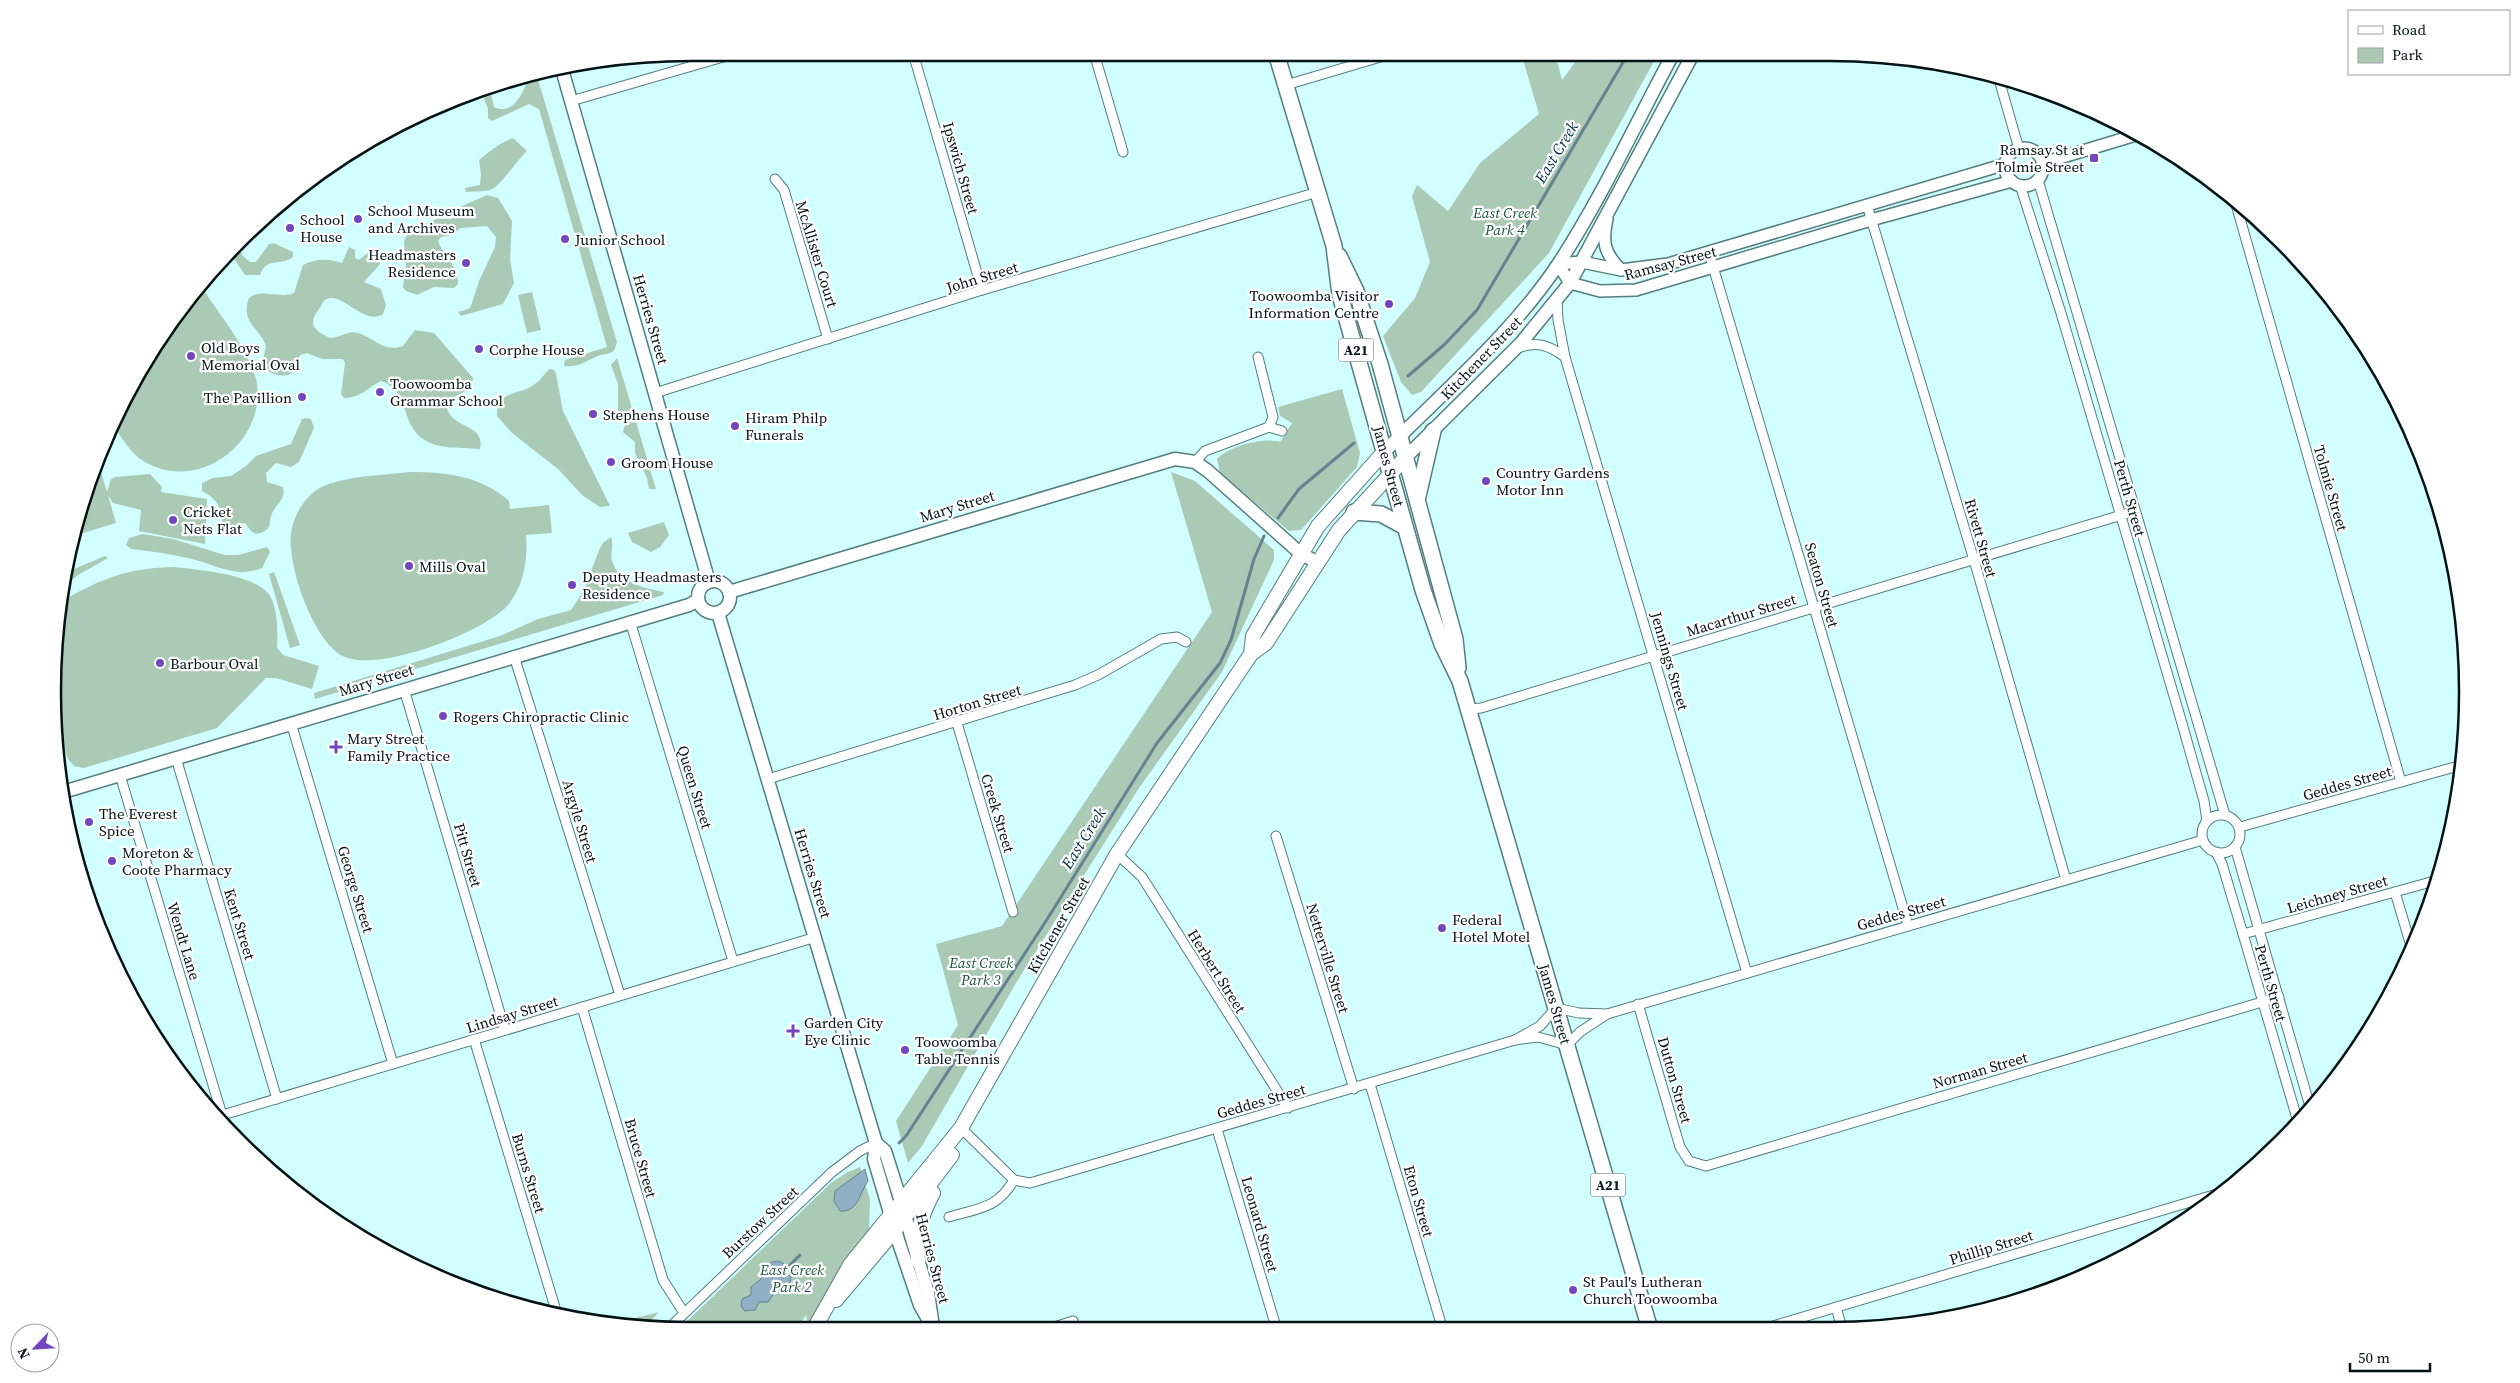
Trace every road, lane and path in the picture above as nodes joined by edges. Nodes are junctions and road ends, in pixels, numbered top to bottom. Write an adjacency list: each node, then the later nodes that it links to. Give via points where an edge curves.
1 (707, 61): 11 (street)
2 (915, 61): 34 (street, Ipswich Street)
3 (1096, 61): 16 (street)
4 (1278, 61): 9 (highway, James Street / A21)
5 (1367, 61): 9 (street)
6 (1669, 61): 12 (main road, Kitchener Street)
7 (1689, 61): 13 (main road, Kitchener Street)
8 (563, 74): 11 (main road, Herries Street)
9 (1286, 85): 22 (highway, James Street / A21)
10 (2001, 86): 15 (street)
11 (571, 101): 43 (main road, Herries Street)
12 (1644, 108): 13 (street); 30 (main road, Kitchener Street)
13 (1660, 117): 25 (main road, Kitchener Street)
14 (2128, 137): 17 (street)
15 (2020, 149): 17 (street, via 2032,150); 18 (street, via 2012,153)
16 (1123, 152)
17 (2043, 163): 20 (street)
18 (2006, 164): 21 (street, via 2007,173); 23 (street, Ramsay Street)
19 (775, 179): 38 (street, McAllister Court, via 784,190)
20 (2038, 180): 21 (street, via 2030,185); 36 (street, Perth Street)
21 (2016, 183): 26 (street, Ramsay Street); 37 (street, Perth Street)
22 (1318, 192): 27 (highway, James Street / A21); 34 (street, John Street)
23 (1867, 205): 26 (street, Rivett Street); 28 (street, Ramsay Street)
24 (2239, 214): 82 (street, Tolmie Street)
25 (1608, 215): 29 (main road, Kitchener Street); 32 (street, via 1604,246)
26 (1871, 220): 31 (street, Ramsay Street); 59 (street, Rivett Street)
27 (1334, 246): 48 (highway, James Street / A21, via 1356,291); 49 (highway, James Street / A21, via 1340,295)
28 (1709, 253): 31 (street, Seaton Street); 32 (street, Ramsay Street, via 1668,264)
29 (1582, 262): 30 (street, Ramsay Street); 32 (street, Ramsay Street); 33 (main road, Kitchener Street)
30 (1558, 264): 33 (street); 48 (main road, Kitchener Street, via 1490,347)
31 (1714, 268): 33 (street, Ramsay Street, via 1636,290 1600,292); 64 (street, Seaton Street)
32 (1621, 270)
33 (1570, 283): 35 (main road, Kitchener Street)
34 (982, 290): 38 (street, John Street)
35 (1557, 299): 39 (main road, Kitchener Street); 41 (street, Jennings Street)
36 (2074, 309): 37 (street); 42 (street, Perth Street)
37 (2061, 313): 44 (street, Perth Street)
38 (828, 339): 43 (street, John Street)
39 (1514, 350): 41 (street, via 1542,343); 47 (main road, Kitchener Street)
40 (1258, 357): 45 (street, via 1272,417)
41 (1565, 357): 70 (street, Jennings Street)
42 (2099, 391): 44 (street); 54 (street, Perth Street)
43 (655, 393): 61 (main road, Herries Street)
44 (2085, 394): 56 (street, Perth Street)
45 (1269, 427): 46 (street); 51 (street, via 1205,451)
46 (1282, 431)
47 (1433, 431): 50 (main road, Kitchener Street); 53 (highway)
48 (1400, 435): 49 (main road, Kitchener Street); 50 (highway, James Street / A21)
49 (1384, 452): 52 (highway, James Street / A21); 58 (main road, Kitchener Street, via 1326,515)
50 (1406, 457): 52 (main road, Kitchener Street); 53 (highway, James Street / A21)
51 (1195, 462): 58 (main road); 62 (main road, Mary Street, via 1175,459 1156,463)
52 (1390, 474): 55 (main road, Kitchener Street); 57 (highway, James Street / A21)
53 (1417, 497): 71 (highway, James Street / A21, via 1455,639)
54 (2135, 510): 56 (street, Macarthur Street); 73 (street, Perth Street)
55 (1354, 512): 57 (highway, via 1381,514); 60 (main road, Kitchener Street)
56 (2121, 515): 59 (street, Macarthur Street); 75 (street, Perth Street)
57 (1405, 527): 71 (highway, James Street / A21, via 1439,635)
58 (1300, 552): 60 (main road); 68 (main road, Kitchener Street, via 1253,636)
59 (1974, 560): 64 (street, Macarthur Street); 92 (street, Rivett Street)
60 (1318, 563): 68 (main road, Kitchener Street, via 1266,643)
61 (709, 582): 62 (main road, via 723,584); 63 (main road, via 699,590)
62 (729, 592): 65 (main road, via 727,606)
63 (698, 600): 65 (main road, via 705,611); 66 (main road, Mary Street)
64 (1814, 608): 70 (street, Macarthur Street); 96 (street, Seaton Street)
65 (718, 613): 81 (main road, Herries Street)
66 (630, 622): 69 (main road, Mary Street); 101 (street, Queen Street)
67 (1186, 642): 77 (street, Horton Street, via 1177,637 1161,639 1075,685)
68 (1251, 654): 91 (main road, Kitchener Street)
69 (514, 656): 72 (main road, Mary Street); 103 (street, Argyle Street)
70 (1654, 656): 74 (street, Macarthur Street); 102 (street, Jennings Street)
71 (1460, 682): 74 (highway, James Street / A21)
72 (404, 689): 76 (main road, Mary Street); 110 (street, Pitt Street)
73 (2195, 709): 75 (street); 84 (street, Perth Street)
74 (1469, 710): 108 (highway, James Street / A21)
75 (2179, 713): 85 (street, Perth Street)
76 (291, 723): 78 (main road, Mary Street); 114 (street, George Street)
77 (957, 723): 81 (street, Horton Street); 95 (street, Creek Street)
78 (176, 758): 80 (main road, Mary Street); 117 (street, Kent Street)
79 (2454, 766): 82 (street, Geddes Street)
80 (120, 774): 83 (main road, Mary Street); 119 (street, Wendt Lane)
81 (768, 779): 99 (main road, Herries Street)
82 (2401, 782): 86 (street, Geddes Street)
83 (69, 790)
84 (2225, 815): 85 (street, via 2217,815); 86 (street)
85 (2207, 821): 88 (street)
86 (2240, 828): 89 (street)
87 (1276, 836): 116 (street, Netterville Street)
88 (2203, 840): 90 (street); 92 (street, Geddes Street)
89 (2236, 847): 90 (street, via 2225,853); 97 (street, Perth Street)
90 (2216, 852): 98 (street, Perth Street)
91 (1117, 854): 120 (street, Herbert Street, via 1142,877); 123 (main road, Kitchener Street)
92 (2066, 880): 96 (street, Geddes Street)
93 (2428, 883): 94 (street, Leichney Street)
94 (2395, 892): 97 (street, Leichney Street); 100 (street)
95 (1013, 912)
96 (1908, 925): 102 (street, Geddes Street)
97 (2260, 930): 98 (street, Leichney Street); 104 (street, Perth Street)
98 (2243, 934): 105 (street, Perth Street)
99 (816, 937): 101 (street, Lindsay Street); 125 (main road, Herries Street)
100 (2409, 938)
101 (733, 961): 103 (street, Lindsay Street)
102 (1747, 973): 106 (street, Geddes Street)
103 (620, 995): 107 (street, Lindsay Street)
104 (2279, 996): 105 (street, Norman Street); 118 (street, Perth Street)
105 (2262, 1001): 122 (street, Perth Street); 127 (street, Norman Street, via 1706,1166)
106 (1638, 1004): 109 (street, Geddes Street); 127 (street, Dutton Street, via 1680,1147)
107 (582, 1007): 110 (street, Lindsay Street); 138 (street, Bruce Street, via 663,1280)
108 (1556, 1008): 109 (street, Geddes Street, via 1579,1014); 112 (street, Geddes Street, via 1540,1026); 113 (highway, James Street / A21)
109 (1607, 1014): 113 (street, Geddes Street)
110 (505, 1030): 111 (street, Lindsay Street)
111 (474, 1039): 114 (street, Lindsay Street); 135 (street, Burns Street)
112 (1515, 1040): 113 (street, Geddes Street, via 1538,1037); 115 (street, Geddes Street)
113 (1567, 1045): 148 (highway, James Street / A21)
114 (394, 1064): 117 (street, Lindsay Street)
115 (1370, 1084): 116 (street, Geddes Street); 147 (street, Eton Street)
116 (1354, 1089): 120 (street, Geddes Street)
117 (277, 1099): 121 (street, Lindsay Street)
118 (2308, 1100)
119 (216, 1104)
120 (1288, 1108): 124 (street, Geddes Street)
121 (225, 1114)
122 (2296, 1114)
123 (961, 1128): 126 (main road); 128 (street); 130 (main road, Kitchener Street)
124 (1217, 1129): 128 (street, Geddes Street, via 1041,1181 1022,1183); 146 (street, Leonard Street)
125 (876, 1143): 130 (main road, Herries Street, via 884,1151); 131 (main road, Herries Street, via 874,1159); 138 (street, Burstow Street, via 832,1172)
126 (952, 1155): 130 (main road, Kitchener Street); 134 (main road, via 921,1215)
127 (1689, 1161)
128 (1014, 1180): 132 (street, via 1001,1199 993,1204)
129 (2204, 1198): 136 (street, Phillip Street)
130 (904, 1210): 131 (main road, Kitchener Street); 133 (main road, Kitchener Street); 134 (main road, Herries Street)
131 (891, 1216): 133 (main road, Herries Street); 137 (main road, Kitchener Street, via 850,1265)
132 (949, 1217)
133 (895, 1230): 137 (main road, Kitchener Street); 143 (main road, Herries Street, via 920,1305)
134 (918, 1261): 144 (main road, Herries Street, via 928,1293)
135 (555, 1307)
136 (1836, 1307): 141 (street); 149 (street, Phillip Street)
137 (826, 1309): 142 (main road, Kitchener Street)
138 (684, 1313): 139 (street, Burstow Street)
139 (676, 1321)
140 (1073, 1321): 145 (street)
141 (1841, 1321)
142 (818, 1322)
143 (930, 1322)
144 (932, 1322)
145 (1070, 1322)
146 (1275, 1322)
147 (1441, 1322)
148 (1649, 1322)
149 (1787, 1322)

